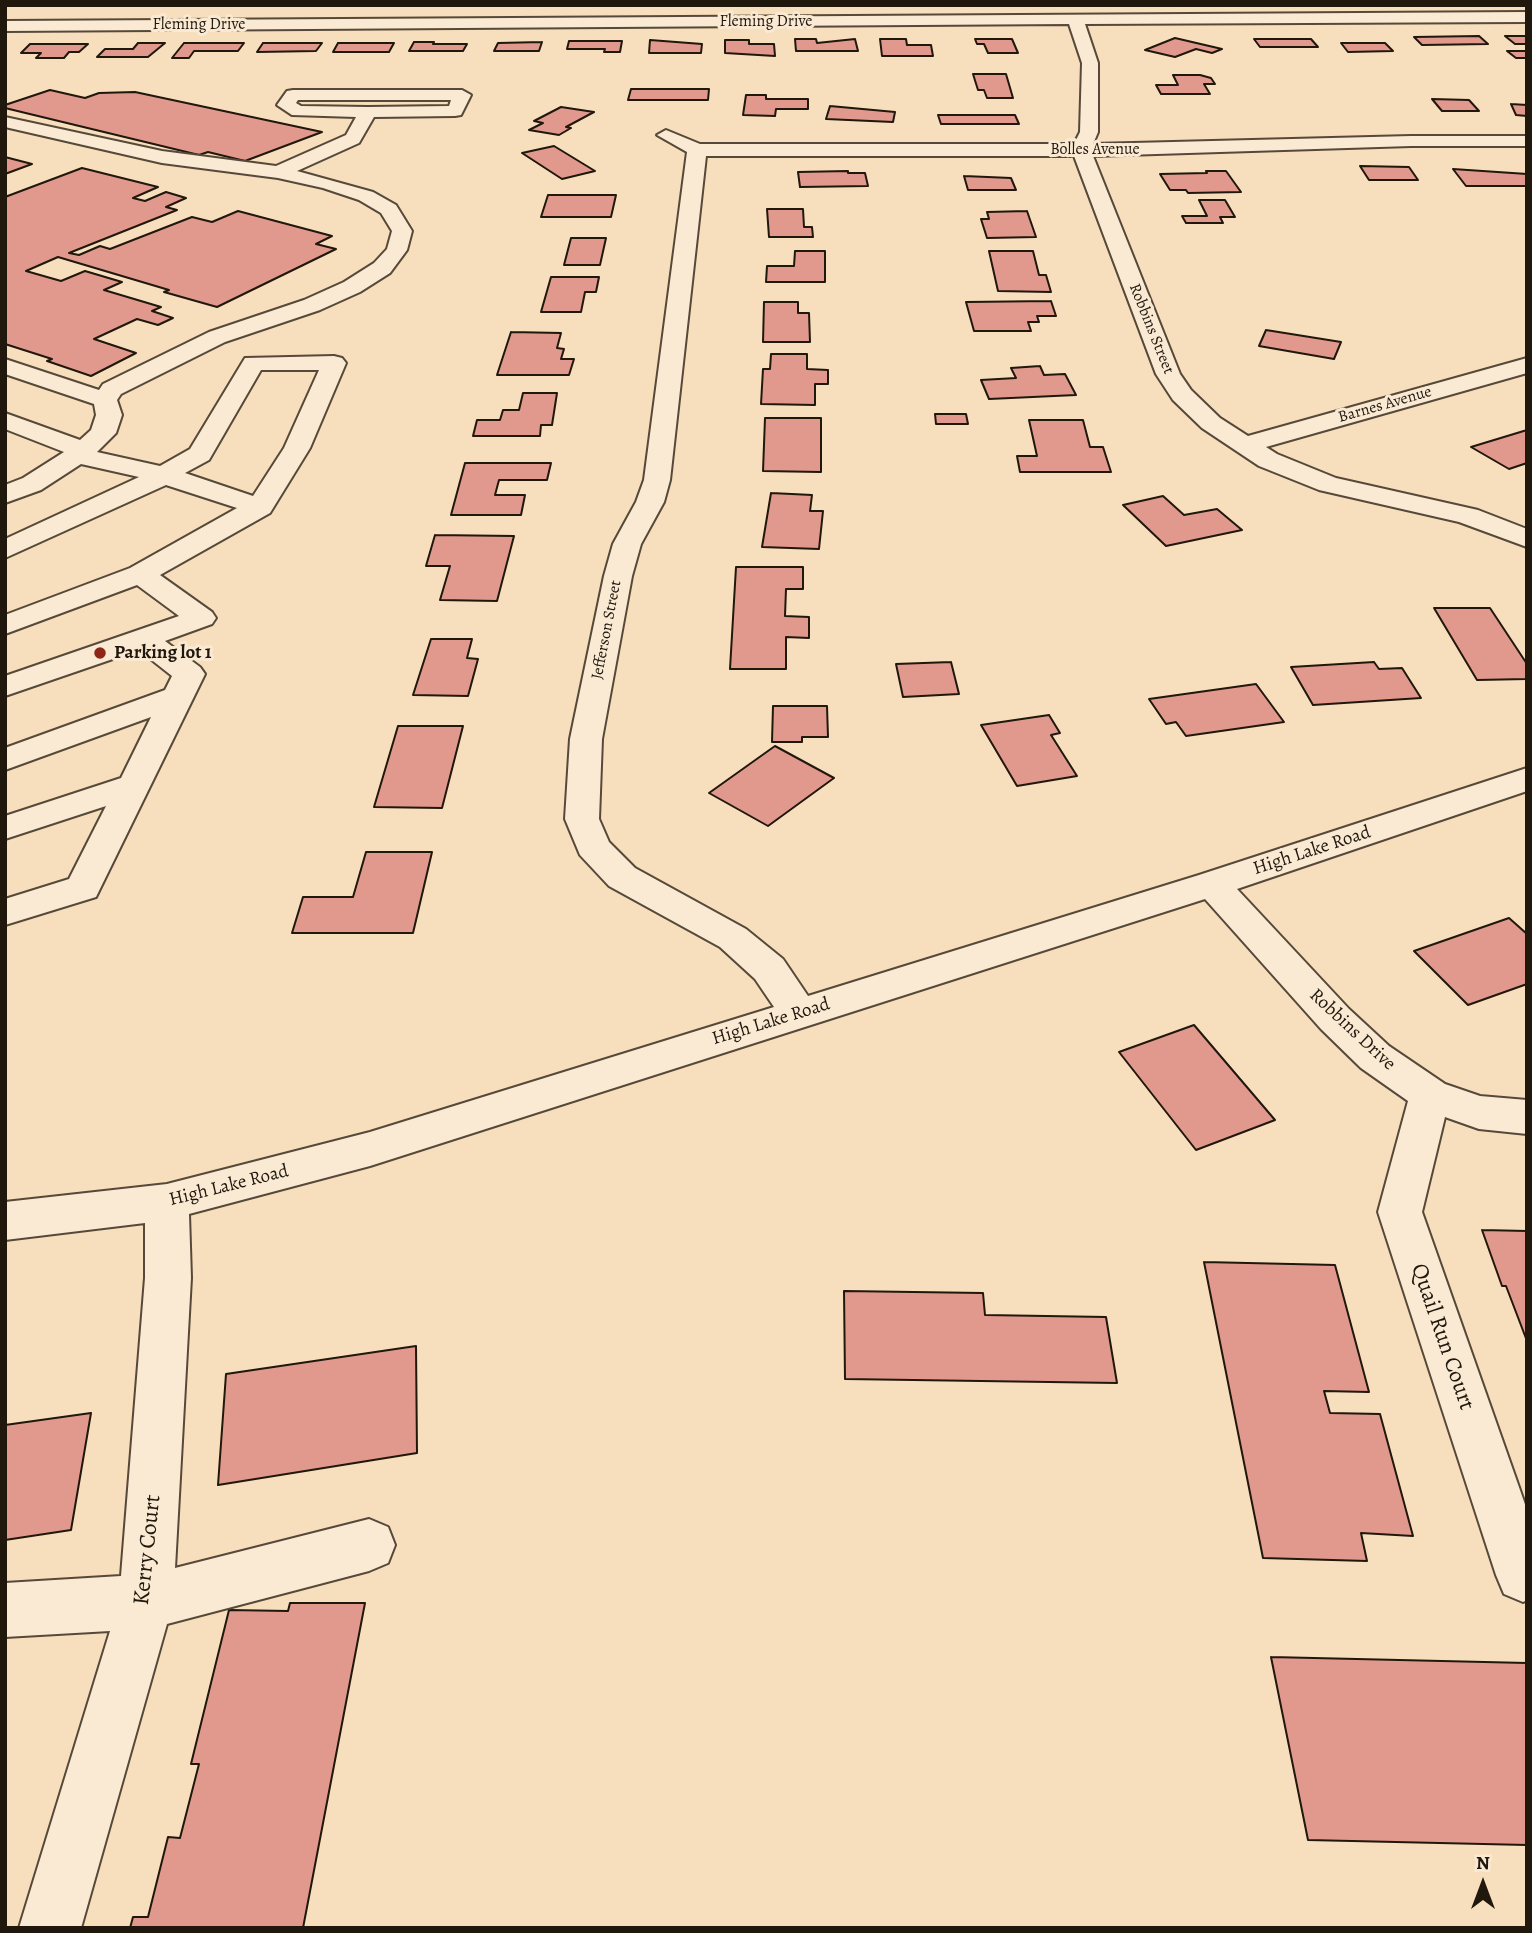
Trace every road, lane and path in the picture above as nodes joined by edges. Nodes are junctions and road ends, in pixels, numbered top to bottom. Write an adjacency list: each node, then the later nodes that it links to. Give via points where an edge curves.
1 (788, 13): 3 (street, Fleming Drive); 4 (street, Fleming Drive)
2 (1527, 18): 3 (street, Fleming Drive)
3 (1075, 20): 10 (street, via 1090,63 1089,132)
4 (5, 26)
5 (368, 112): 5 (street, via 455,111 462,95 293,95 286,105 298,111); 12 (street, via 353,139)
6 (5, 122): 11 (street, via 162,157)
7 (666, 135): 9 (street, Bolles Avenue)
8 (1527, 141): 10 (street, Bolles Avenue)
9 (697, 150): 10 (street, Bolles Avenue); 42 (street, Jefferson Street, via 657,480 627,544 618,576 586,739 582,819 593,847 622,877 733,938 769,968)
10 (1081, 150): 24 (street, Robbins Street, via 1168,374 1192,407)
11 (243, 167): 12 (street); 13 (street, via 225,176)
12 (278, 172): 14 (street, via 366,196)
13 (225, 185)
14 (389, 209): 15 (street); 16 (street, via 401,231)
15 (351, 214)
16 (397, 250): 17 (street); 19 (street, via 382,268 352,287)
17 (349, 265)
18 (293, 288): 19 (street, via 280,302)
19 (278, 316): 22 (street, via 177,355 112,389)
20 (1527, 365): 24 (street, Barnes Avenue)
21 (5, 366): 22 (street)
22 (105, 400): 25 (street, via 109,415 103,433)
23 (5, 420): 25 (street)
24 (1244, 445): 29 (street, Robbins Street, via 1328,484 1468,516)
25 (80, 453): 26 (street); 27 (street)
26 (164, 475): 28 (street); 28 (street, via 200,454 253,362 334,363 297,448); 30 (street)
27 (13, 486)
28 (260, 507): 31 (street)
29 (1527, 539)
30 (5, 550)
31 (141, 574): 32 (street); 33 (street, via 201,618)
32 (5, 625)
33 (142, 639): 34 (street); 35 (street, via 189,674)
34 (5, 687)
35 (179, 695): 36 (street); 38 (street)
36 (5, 760)
37 (1527, 779): 40 (street, High Lake Road)
38 (134, 785): 39 (street); 41 (street, via 83,888)
39 (5, 828)
40 (1212, 884): 42 (street, High Lake Road); 43 (street, Robbins Drive, via 1335,1019 1376,1057)
41 (5, 912)
42 (799, 1014): 45 (street, High Lake Road, via 370,1149)
43 (1430, 1095): 44 (street, Robbins Drive, via 1479,1112); 48 (street, Quail Run Court, via 1400,1212)
44 (1527, 1117)
45 (167, 1202): 46 (street, High Lake Road); 49 (street, Kerry Court, via 168,1278)
46 (5, 1221)
47 (369, 1545): 49 (street)
48 (1523, 1575)
49 (146, 1602): 50 (street); 51 (street, Kerry Court)
50 (5, 1610)
51 (50, 1928)

